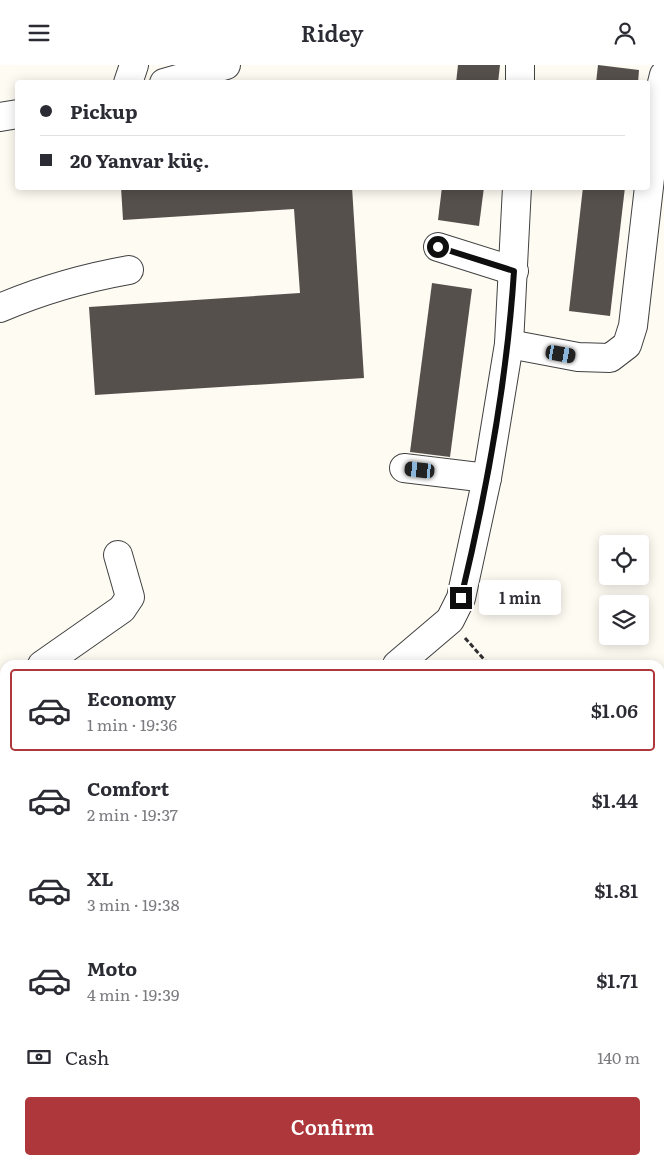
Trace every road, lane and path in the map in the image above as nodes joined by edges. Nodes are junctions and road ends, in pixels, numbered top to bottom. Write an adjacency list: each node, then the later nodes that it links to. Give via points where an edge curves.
1 (134, 65): 5 (street)
2 (226, 65): 6 (street)
3 (520, 65): 7 (street)
4 (664, 75): 10 (street)
5 (129, 80)
6 (174, 80)
7 (520, 80)
8 (15, 114): 9 (street)
9 (0, 117)
10 (650, 178)
11 (517, 190): 15 (street)
12 (649, 190): 17 (street, via 633,326 627,345 610,358 578,357)
13 (438, 247): 15 (street)
14 (129, 270): 16 (street, via 39,291)
15 (514, 271): 17 (street)
16 (0, 308)
17 (509, 344): 19 (street)
18 (404, 469): 19 (street)
19 (487, 478): 21 (street, via 461,598)
20 (118, 555): 22 (street, via 130,597 122,609)
21 (450, 620): 23 (street); 24 (path)
22 (49, 660)
23 (403, 660)
24 (485, 660)

